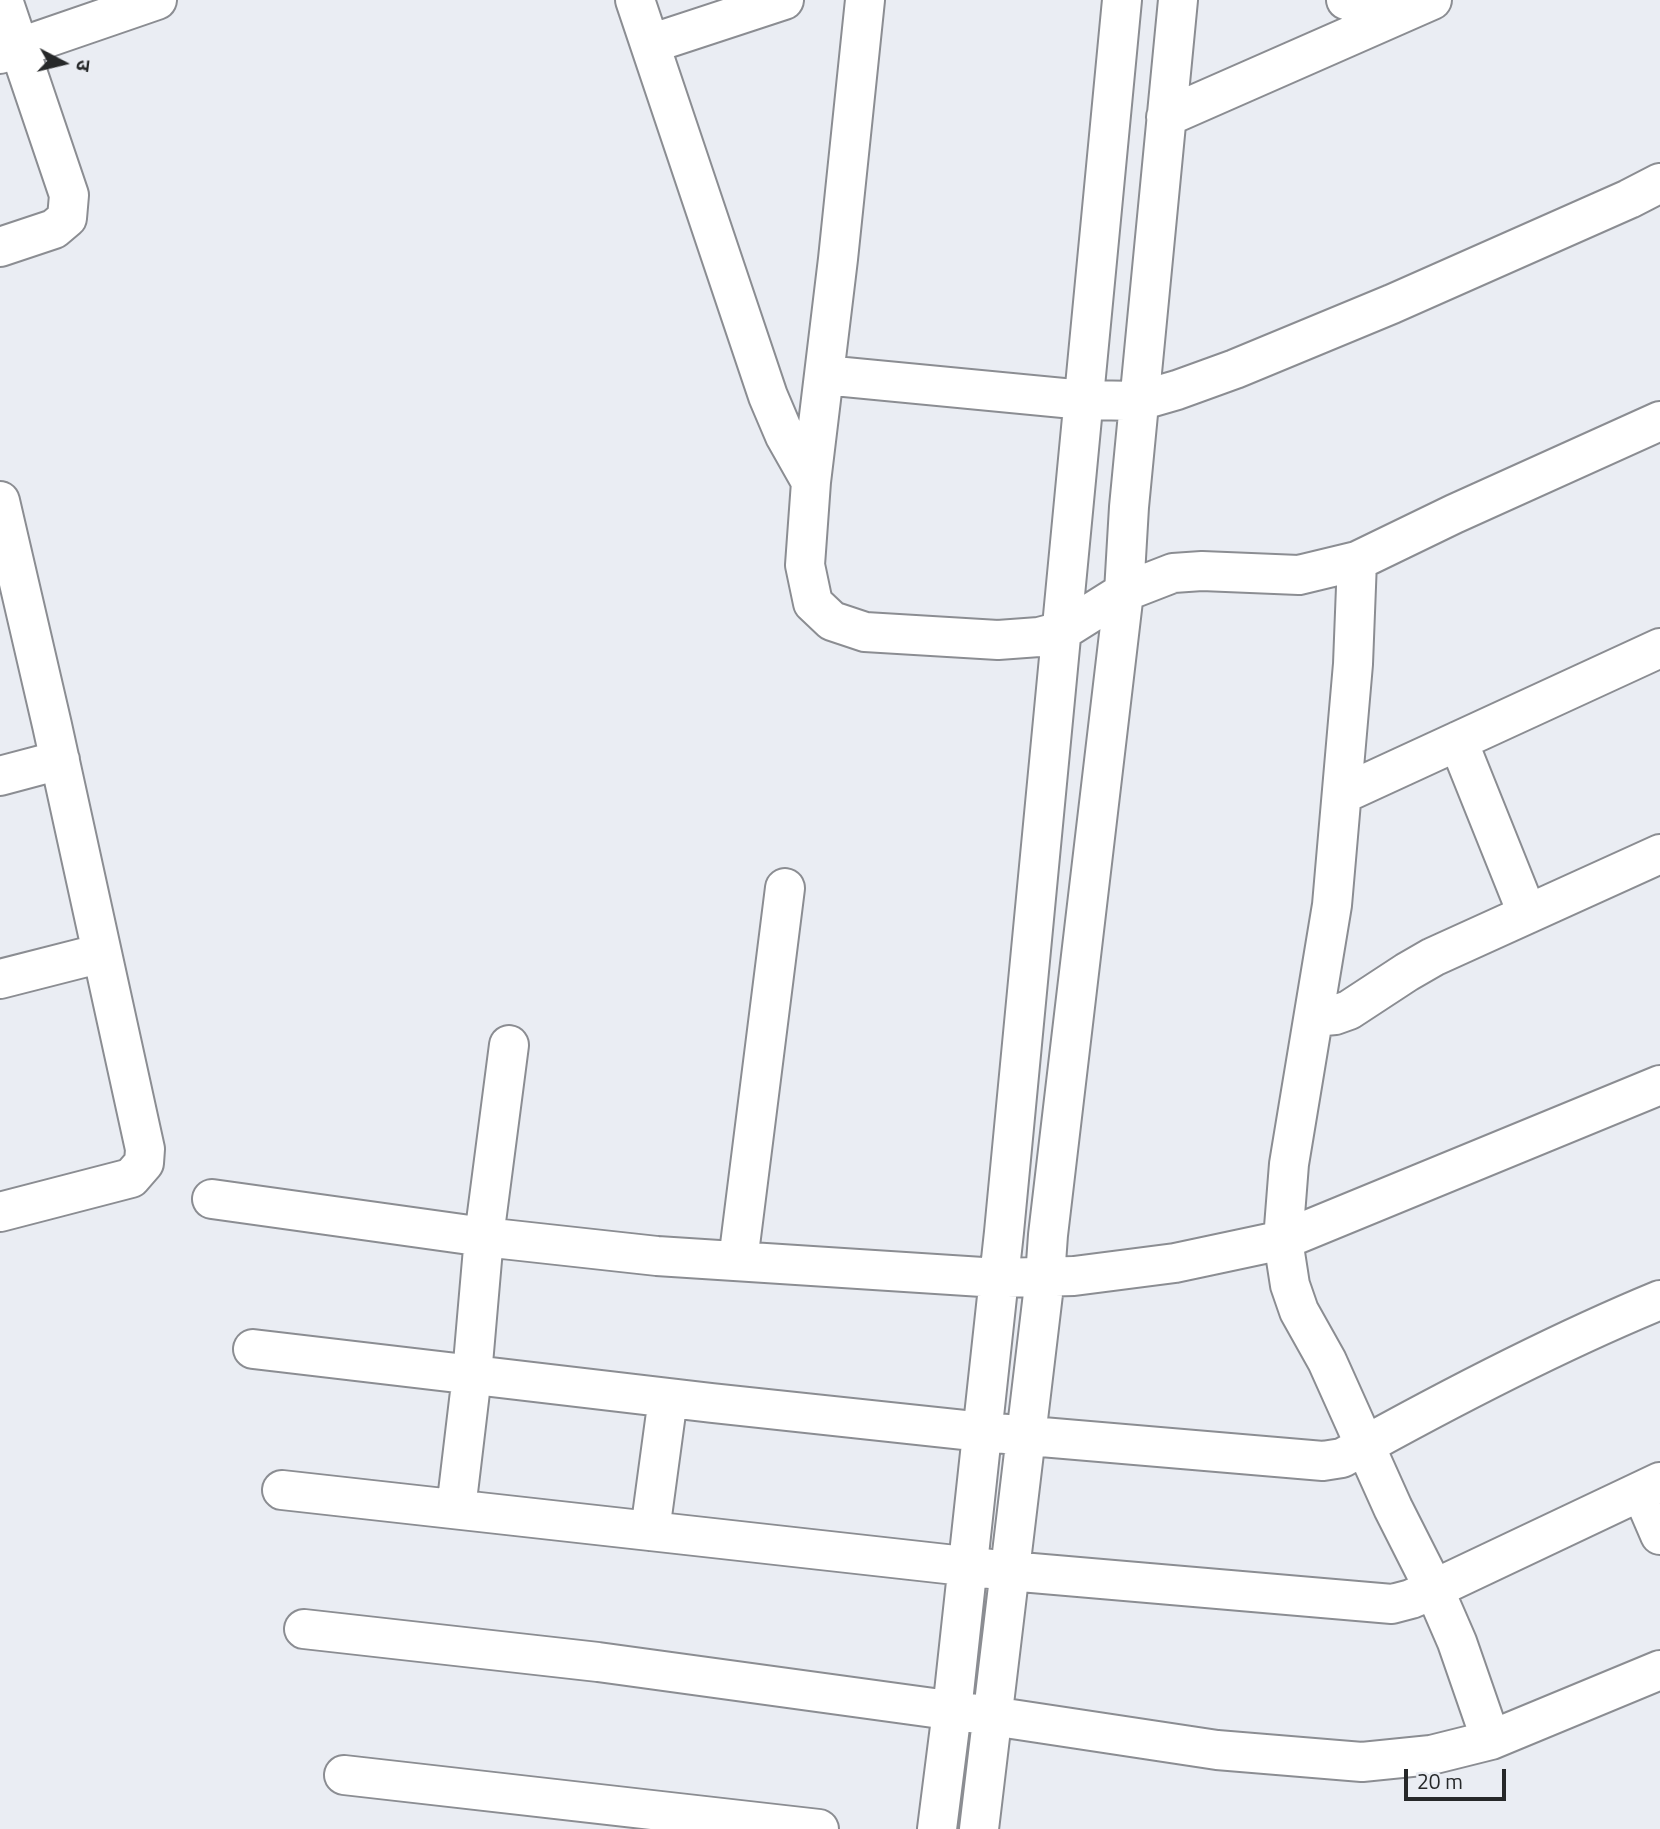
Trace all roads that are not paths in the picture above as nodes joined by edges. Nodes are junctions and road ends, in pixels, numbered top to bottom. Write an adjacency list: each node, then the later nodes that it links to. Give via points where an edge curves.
1 (3, 0): 12 (street)
2 (157, 0): 12 (street)
3 (635, 0): 11 (street)
4 (784, 0): 11 (street)
5 (865, 0): 16 (street)
6 (1122, 0): 17 (street)
7 (1178, 0): 13 (street)
8 (1346, 0): 10 (street)
9 (1432, 0): 10 (street)
10 (1395, 16): 13 (street)
11 (650, 44): 20 (street, via 768,396)
12 (10, 51): 15 (street, via 68,195 67,218 54,229)
13 (1166, 117): 18 (street)
14 (1660, 183): 18 (street, via 1368,314 1223,373)
15 (0, 247)
16 (824, 375): 17 (street); 20 (street)
17 (1084, 400): 18 (street); 24 (street)
18 (1139, 401): 23 (street)
19 (1660, 421): 22 (street)
20 (811, 482): 24 (street, via 805,565 813,603 832,621 865,632 998,640)
21 (2, 522): 27 (street)
22 (1357, 561): 23 (street, via 1299,575 1173,573); 29 (street)
23 (1125, 592): 24 (street); 43 (street)
24 (1062, 631): 44 (street)
25 (1660, 648): 26 (street)
26 (1458, 741): 29 (street); 32 (street)
27 (60, 760): 28 (street); 33 (street)
28 (0, 776)
29 (1343, 794): 35 (street)
30 (1660, 854): 32 (street)
31 (785, 888): 42 (street)
32 (1527, 913): 35 (street, via 1433,957 1349,1010)
33 (102, 954): 34 (street); 39 (street, via 145,1149 144,1163 131,1178)
34 (0, 979)
35 (1314, 1017): 41 (street, via 1289,1164)
36 (509, 1045): 40 (street)
37 (1660, 1085): 41 (street)
38 (212, 1199): 40 (street)
39 (0, 1212)
40 (484, 1237): 42 (street); 47 (street)
41 (1283, 1240): 43 (street, via 1175,1263); 51 (street, via 1290,1285 1300,1311)
42 (738, 1261): 44 (street)
43 (1045, 1277): 44 (street); 50 (street)
44 (998, 1278): 49 (street)
45 (1660, 1300): 51 (street, via 1488,1380)
46 (253, 1349): 47 (street)
47 (472, 1375): 48 (street); 54 (street)
48 (668, 1398): 49 (street); 55 (street)
49 (983, 1432): 50 (street); 57 (street)
50 (1026, 1436): 51 (street, via 1323,1461 1342,1458); 58 (street)
51 (1365, 1445): 59 (street)
52 (1651, 1486): 56 (street); 59 (street)
53 (282, 1490): 54 (street)
54 (456, 1509): 55 (street)
55 (650, 1531): 57 (street)
56 (1660, 1535)
57 (968, 1566): 58 (street); 62 (street)
58 (1009, 1571): 59 (street, via 1392,1604); 63 (street)
59 (1434, 1590): 64 (street)
60 (304, 1629): 62 (street, via 598,1662)
61 (1660, 1670): 64 (street)
62 (952, 1711): 63 (street); 67 (street)
63 (992, 1716): 64 (street, via 1217,1750 1362,1762 1431,1755); 68 (street)
64 (1491, 1740)
65 (344, 1775): 66 (street)
66 (820, 1829)
67 (937, 1829)
68 (979, 1829)

